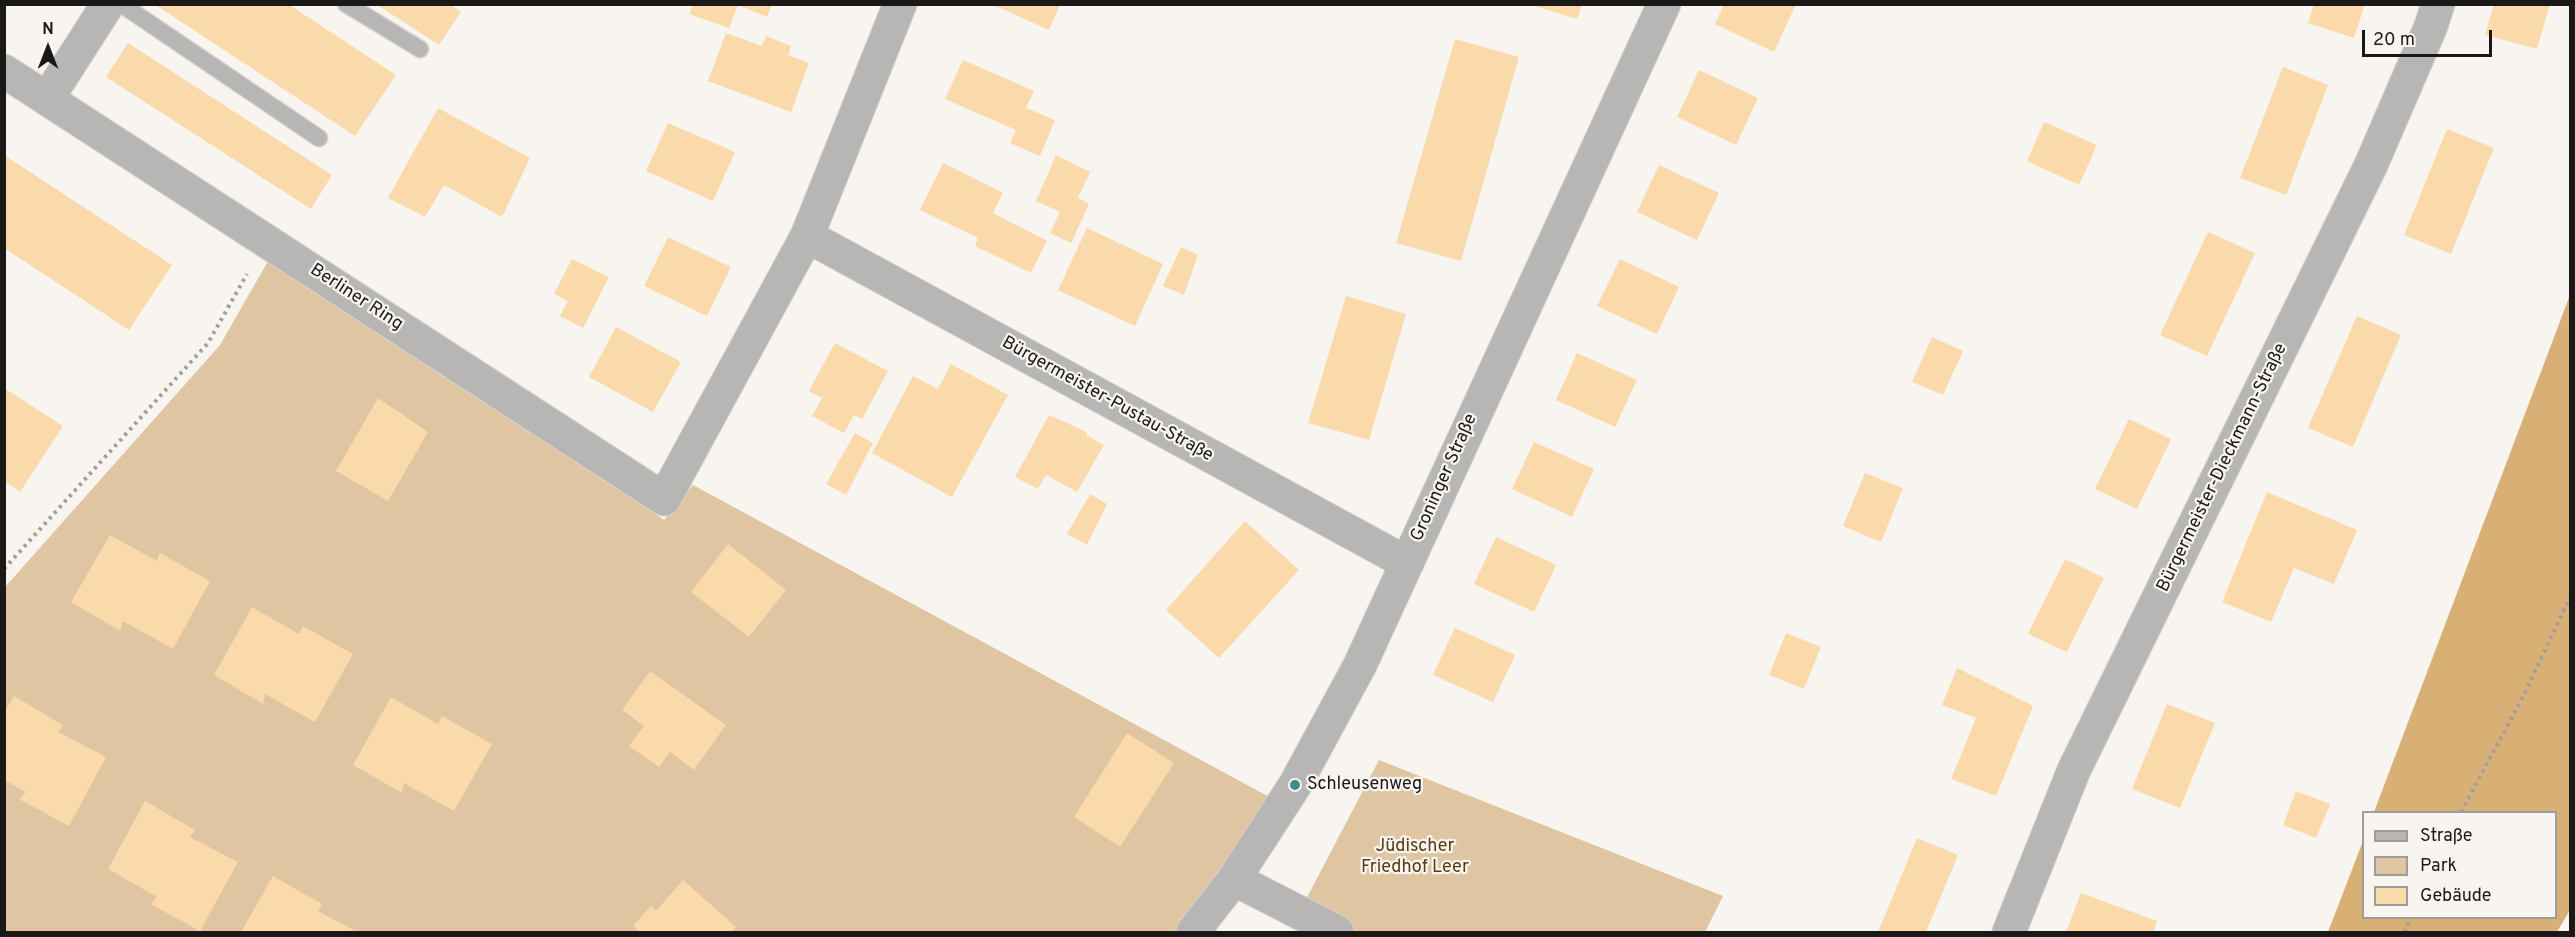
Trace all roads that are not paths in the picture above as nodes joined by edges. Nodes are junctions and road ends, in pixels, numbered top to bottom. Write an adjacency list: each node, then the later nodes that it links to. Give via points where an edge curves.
1 (108, 4): 9 (street)
2 (121, 4): 10 (lane)
3 (346, 4): 7 (lane)
4 (900, 4): 11 (street)
5 (1664, 4): 12 (street, Groninger Straße)
6 (2438, 4): 16 (street, Bürgermeister-Dieckmann-Straße, via 2371,165 2074,770)
7 (420, 49)
8 (4, 71): 9 (street, Berliner Ring)
9 (47, 99): 11 (street, Berliner Ring, via 664,499)
10 (319, 138)
11 (807, 236): 12 (street, Bürgermeister-Pustau-Straße)
12 (1407, 563): 13 (street, Groninger Straße, via 1317,746)
13 (1234, 879): 14 (street, Groninger Straße); 15 (street)
14 (1193, 933)
15 (1337, 933)
16 (2009, 933)

